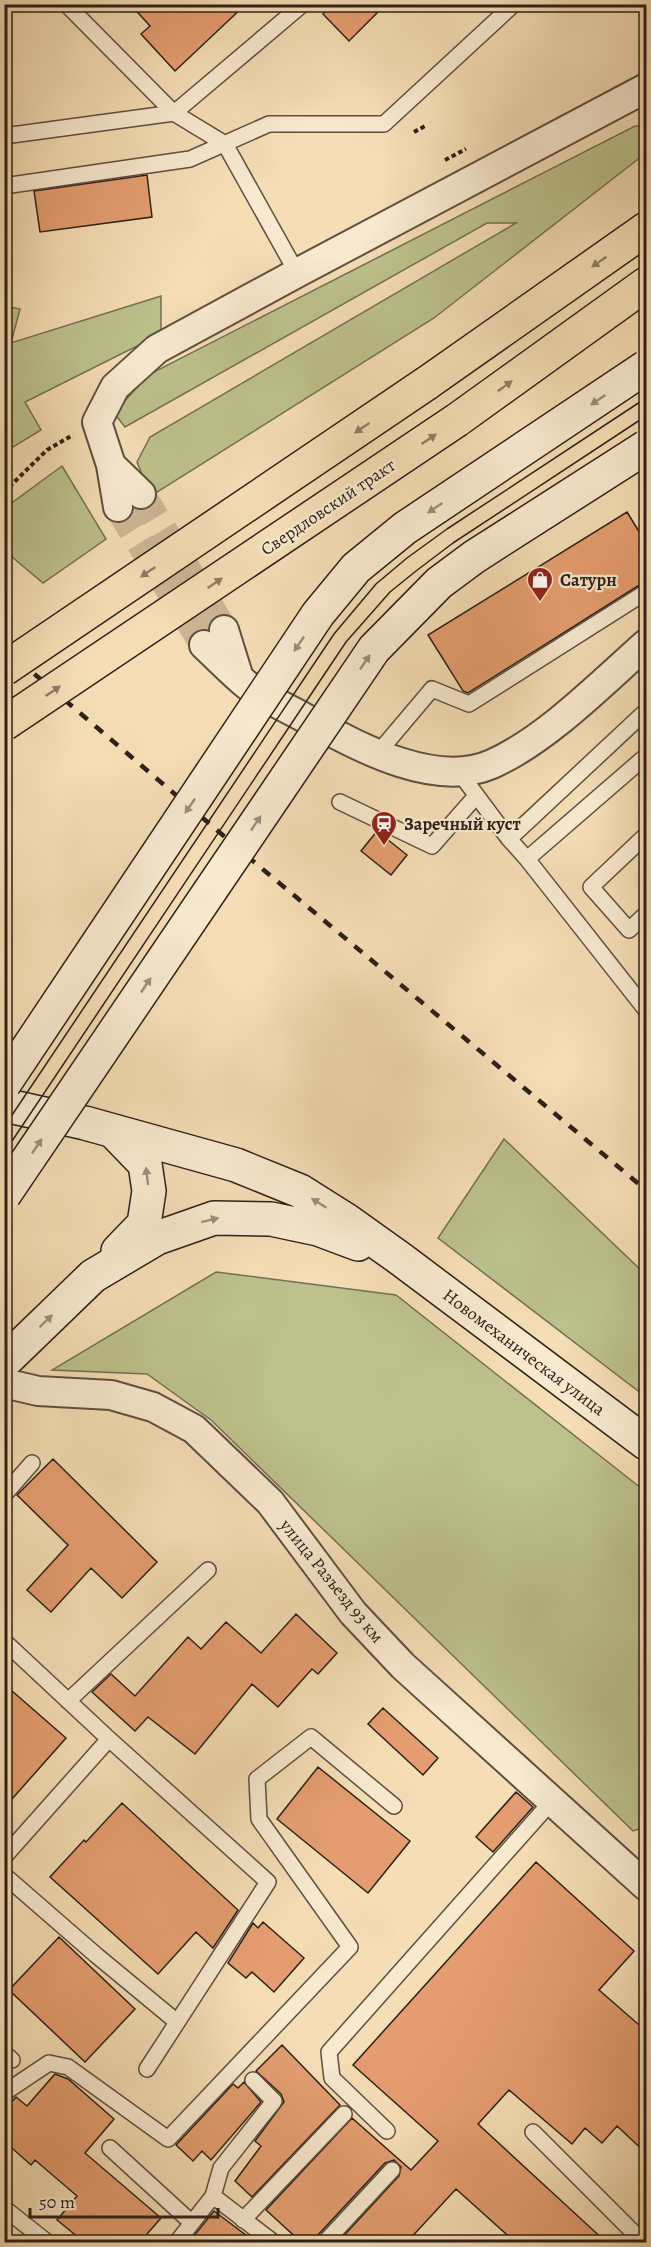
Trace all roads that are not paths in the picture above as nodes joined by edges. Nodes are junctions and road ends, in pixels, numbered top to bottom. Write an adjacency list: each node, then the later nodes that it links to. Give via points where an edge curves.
1 (66, 4): 5 (lane)
2 (303, 4): 5 (lane)
3 (514, 4): 7 (lane, via 384,124 269,124)
4 (646, 88): 10 (street)
5 (174, 113): 6 (lane); 7 (lane)
6 (4, 136)
7 (225, 144): 8 (lane, via 190,159); 10 (lane)
8 (4, 186)
9 (646, 229): 18 (main road, one-way to 18, bridge, via 428,383)
10 (297, 273): 14 (street, via 157,349 115,387 98,422 111,465)
11 (646, 284): 20 (main road, Свердловский тракт, one-way to 11, bridge, via 457,420)
12 (646, 368): 31 (main road, one-way to 31, bridge, via 405,528 357,568 318,614)
13 (646, 447): 34 (main road, one-way to 13, bridge, via 374,649 423,599 474,557)
14 (130, 500)
15 (646, 592): 21 (lane, via 469,704 432,689)
16 (214, 637): 21 (street, via 238,677 248,686)
17 (646, 644): 23 (street, via 536,739 490,765)
18 (4, 669)
19 (646, 711): 27 (lane)
20 (4, 724)
21 (377, 754): 23 (street, via 432,770)
22 (646, 756): 28 (lane)
23 (459, 772): 24 (lane)
24 (476, 796): 25 (lane, via 432,846); 27 (lane)
25 (340, 802)
26 (646, 835): 29 (lane, via 591,887 629,930)
27 (509, 839): 28 (lane)
28 (527, 859): 30 (lane)
29 (646, 914)
30 (646, 1010)
31 (4, 1084)
32 (4, 1105): 33 (main road, Новомеханическая улица)
33 (114, 1132): 35 (main road, Новомеханическая улица, one-way to 33, via 300,1191 236,1165); 36 (main road, one-way to 33, via 144,1224 149,1191 145,1164)
34 (4, 1195)
35 (402, 1260): 36 (main road, one-way to 35, via 157,1238 214,1218 271,1219 318,1229); 39 (main road, Новомеханическая улица)
36 (93, 1275): 37 (main road, one-way to 36)
37 (4, 1362)
38 (4, 1383): 46 (street, улица Разъезд 93 км, via 38,1391 111,1395 153,1407 194,1429 270,1502 353,1613 403,1666)
39 (646, 1443)
40 (32, 1463): 41 (lane)
41 (4, 1495)
42 (208, 1570): 44 (lane)
43 (4, 1641): 44 (lane)
44 (68, 1701): 45 (lane)
45 (109, 1739): 48 (lane); 51 (lane, via 268,1882)
46 (552, 1801): 50 (street, улица Разъезд 93 км); 56 (lane, via 330,2052 332,2078)
47 (394, 1806): 54 (lane, via 311,1737 257,1779 259,1819 350,1947 168,2139 68,2067 49,2063)
48 (4, 1857)
49 (4, 1875): 51 (lane)
50 (646, 1886)
51 (177, 2022): 52 (lane)
52 (147, 2069)
53 (253, 2080): 60 (lane, via 274,2101 220,2168)
54 (4, 2093)
55 (344, 2114): 62 (lane)
56 (387, 2132)
57 (533, 2132): 68 (lane)
58 (110, 2148): 63 (lane)
59 (392, 2170): 67 (lane)
60 (213, 2196): 62 (lane); 63 (lane)
61 (4, 2208): 64 (lane)
62 (243, 2220): 66 (lane)
63 (192, 2223): 65 (lane)
64 (47, 2242)
65 (177, 2242)
66 (272, 2242)
67 (326, 2242)
68 (643, 2242)

